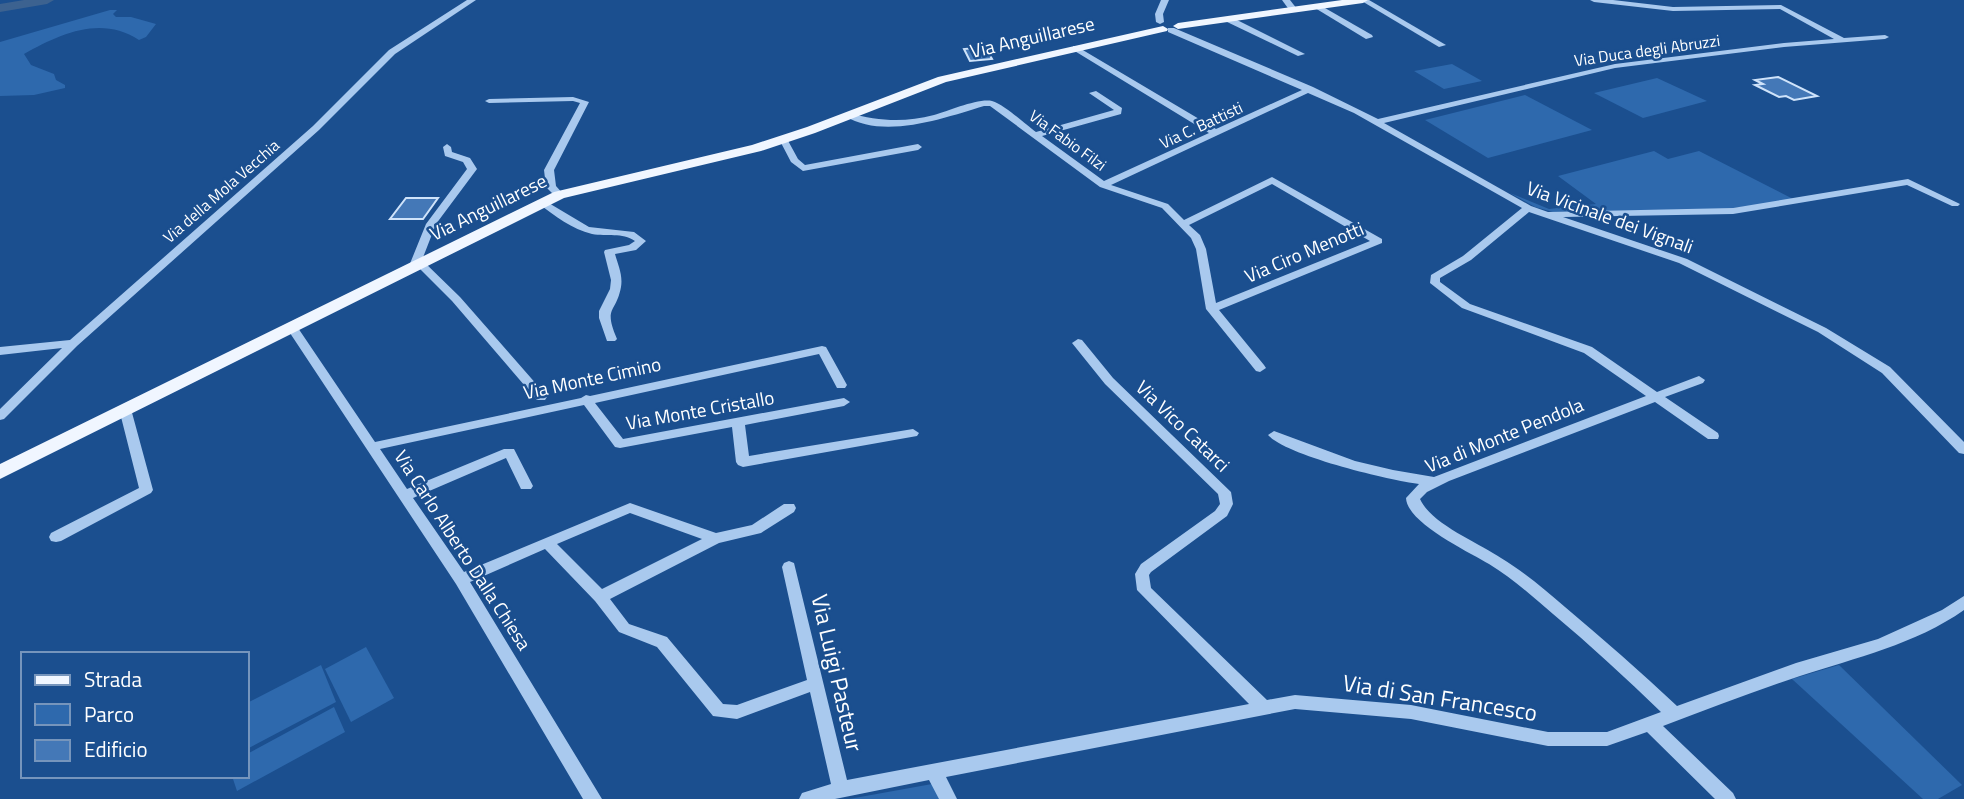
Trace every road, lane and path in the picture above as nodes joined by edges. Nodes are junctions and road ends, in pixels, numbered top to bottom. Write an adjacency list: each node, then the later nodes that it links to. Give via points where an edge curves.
1 (472, 0): 38 (street, Via della Mola Vecchia, via 391,52 307,136)
2 (1165, 0): 9 (street)
3 (1286, 0): 7 (street)
4 (1364, 0): 6 (main road, Via Anguillarese); 13 (street)
5 (1594, 0): 12 (street, via 1673,9 1781,7)
6 (1318, 6): 7 (main road, Via Anguillarese); 10 (street)
7 (1293, 9): 8 (main road, Via Anguillarese)
8 (1228, 19): 9 (main road, Via Anguillarese); 15 (street)
9 (1169, 26): 14 (main road, Via Anguillarese); 16 (street, Via Vicinale dei Vignali)
10 (1368, 37)
11 (1885, 37): 12 (street, Via Duca degli Abruzzi)
12 (1842, 40): 20 (street, Via Duca degli Abruzzi, via 1615,66)
13 (1442, 45)
14 (1076, 48): 19 (main road, Via Anguillarese, via 942,79); 21 (street)
15 (1301, 54)
16 (1310, 89): 20 (street, Via Vicinale dei Vignali); 21 (street, Via C. Battisti)
17 (1093, 93): 22 (street, via 1119,111)
18 (489, 101): 28 (street, via 585,102 549,170 551,187)
19 (849, 116): 22 (street, Via Fabio Filzi, via 901,125 988,103); 23 (main road, Via Anguillarese)
20 (1377, 122): 31 (street, Via Vicinale dei Vignali)
21 (1216, 133): 27 (street, Via C. Battisti)
22 (1036, 135): 27 (street, Via Fabio Filzi)
23 (783, 139): 25 (street, via 803,168); 28 (main road, Via Anguillarese)
24 (447, 147): 34 (street, via 449,154 467,160 472,169 431,224)
25 (918, 147)
26 (1274, 180): 33 (street); 35 (street, Via Ciro Menotti, via 1378,241)
27 (1103, 185): 33 (street, Via Fabio Filzi, via 1165,206)
28 (559, 195): 29 (main road, Via Anguillarese)
29 (542, 202): 34 (main road, Via Anguillarese); 37 (street, via 592,231 625,232 641,242 609,252 617,281 603,321)
30 (1955, 204): 32 (street, via 1909,182 1733,211)
31 (1528, 208): 32 (street, Via Vicinale dei Vignali); 44 (street, via 1467,258 1435,277 1435,283 1466,306 1580,346)
32 (1543, 214): 55 (street, Via Vicinale dei Vignali, via 1683,261 1822,330 1886,370)
33 (1183, 224): 35 (street, Via Fabio Filzi, via 1201,249)
34 (417, 264): 36 (main road, Via Anguillarese); 45 (street, via 449,291)
35 (1212, 309): 41 (street, Via Fabio Filzi)
36 (292, 327): 48 (main road, Via Anguillarese); 54 (street, Via Carlo Alberto Dalla Chiesa)
37 (611, 339)
38 (73, 343): 40 (street); 49 (street, Via della Mola Vecchia)
39 (1078, 343): 69 (street, Via Vico Catarci, via 1109,381 1224,492 1226,508 1220,515 1146,568 1142,583)
40 (0, 351)
41 (1260, 368)
42 (1699, 380): 44 (street, Via di Monte Pendola)
43 (841, 385): 46 (street, Via Monte Cimino, via 822,350)
44 (1657, 396): 53 (street); 57 (street, Via di Monte Pendola)
45 (541, 397)
46 (586, 399): 50 (street, Via Monte Cristallo, via 620,444); 54 (street, Via Monte Cimino)
47 (844, 402): 50 (street, Via Monte Cristallo)
48 (125, 409): 56 (main road, Via Anguillarese); 61 (street, via 146,490)
49 (0, 416)
50 (738, 423): 51 (street, via 743,462)
51 (913, 433)
52 (1274, 435): 57 (street, via 1329,457 1398,477)
53 (1713, 436)
54 (371, 447): 59 (street, Via Carlo Alberto Dalla Chiesa)
55 (1964, 450)
56 (0, 472)
57 (1435, 482): 70 (street, Via di Monte Pendola, via 1413,498 1416,508 1508,569)
58 (526, 486): 59 (street, via 509,452)
59 (404, 496): 65 (street, Via Carlo Alberto Dalla Chiesa)
60 (789, 508): 62 (street, via 756,529)
61 (56, 537)
62 (716, 538): 63 (street, via 630,508); 66 (street)
63 (547, 542): 65 (street); 66 (street)
64 (789, 567): 68 (street, Via Luigi Pasteur)
65 (461, 580): 74 (street, Via Carlo Alberto Dalla Chiesa)
66 (600, 597): 68 (street, via 624,628 662,642 719,710 737,712)
67 (1964, 602): 70 (street, Via di San Francesco, via 1882,644)
68 (814, 684): 73 (street, Via Luigi Pasteur)
69 (1264, 708): 71 (street, Via di San Francesco, via 1295,702 1360,706 1548,739 1607,739); 72 (street, Via di San Francesco)
70 (1674, 714): 71 (street, Via di San Francesco)
71 (1649, 723): 77 (street)
72 (934, 772): 73 (street, Via di San Francesco); 76 (street)
73 (841, 789): 75 (street, Via di San Francesco)
74 (593, 799)
75 (809, 799)
76 (948, 799)
77 (1727, 799)

